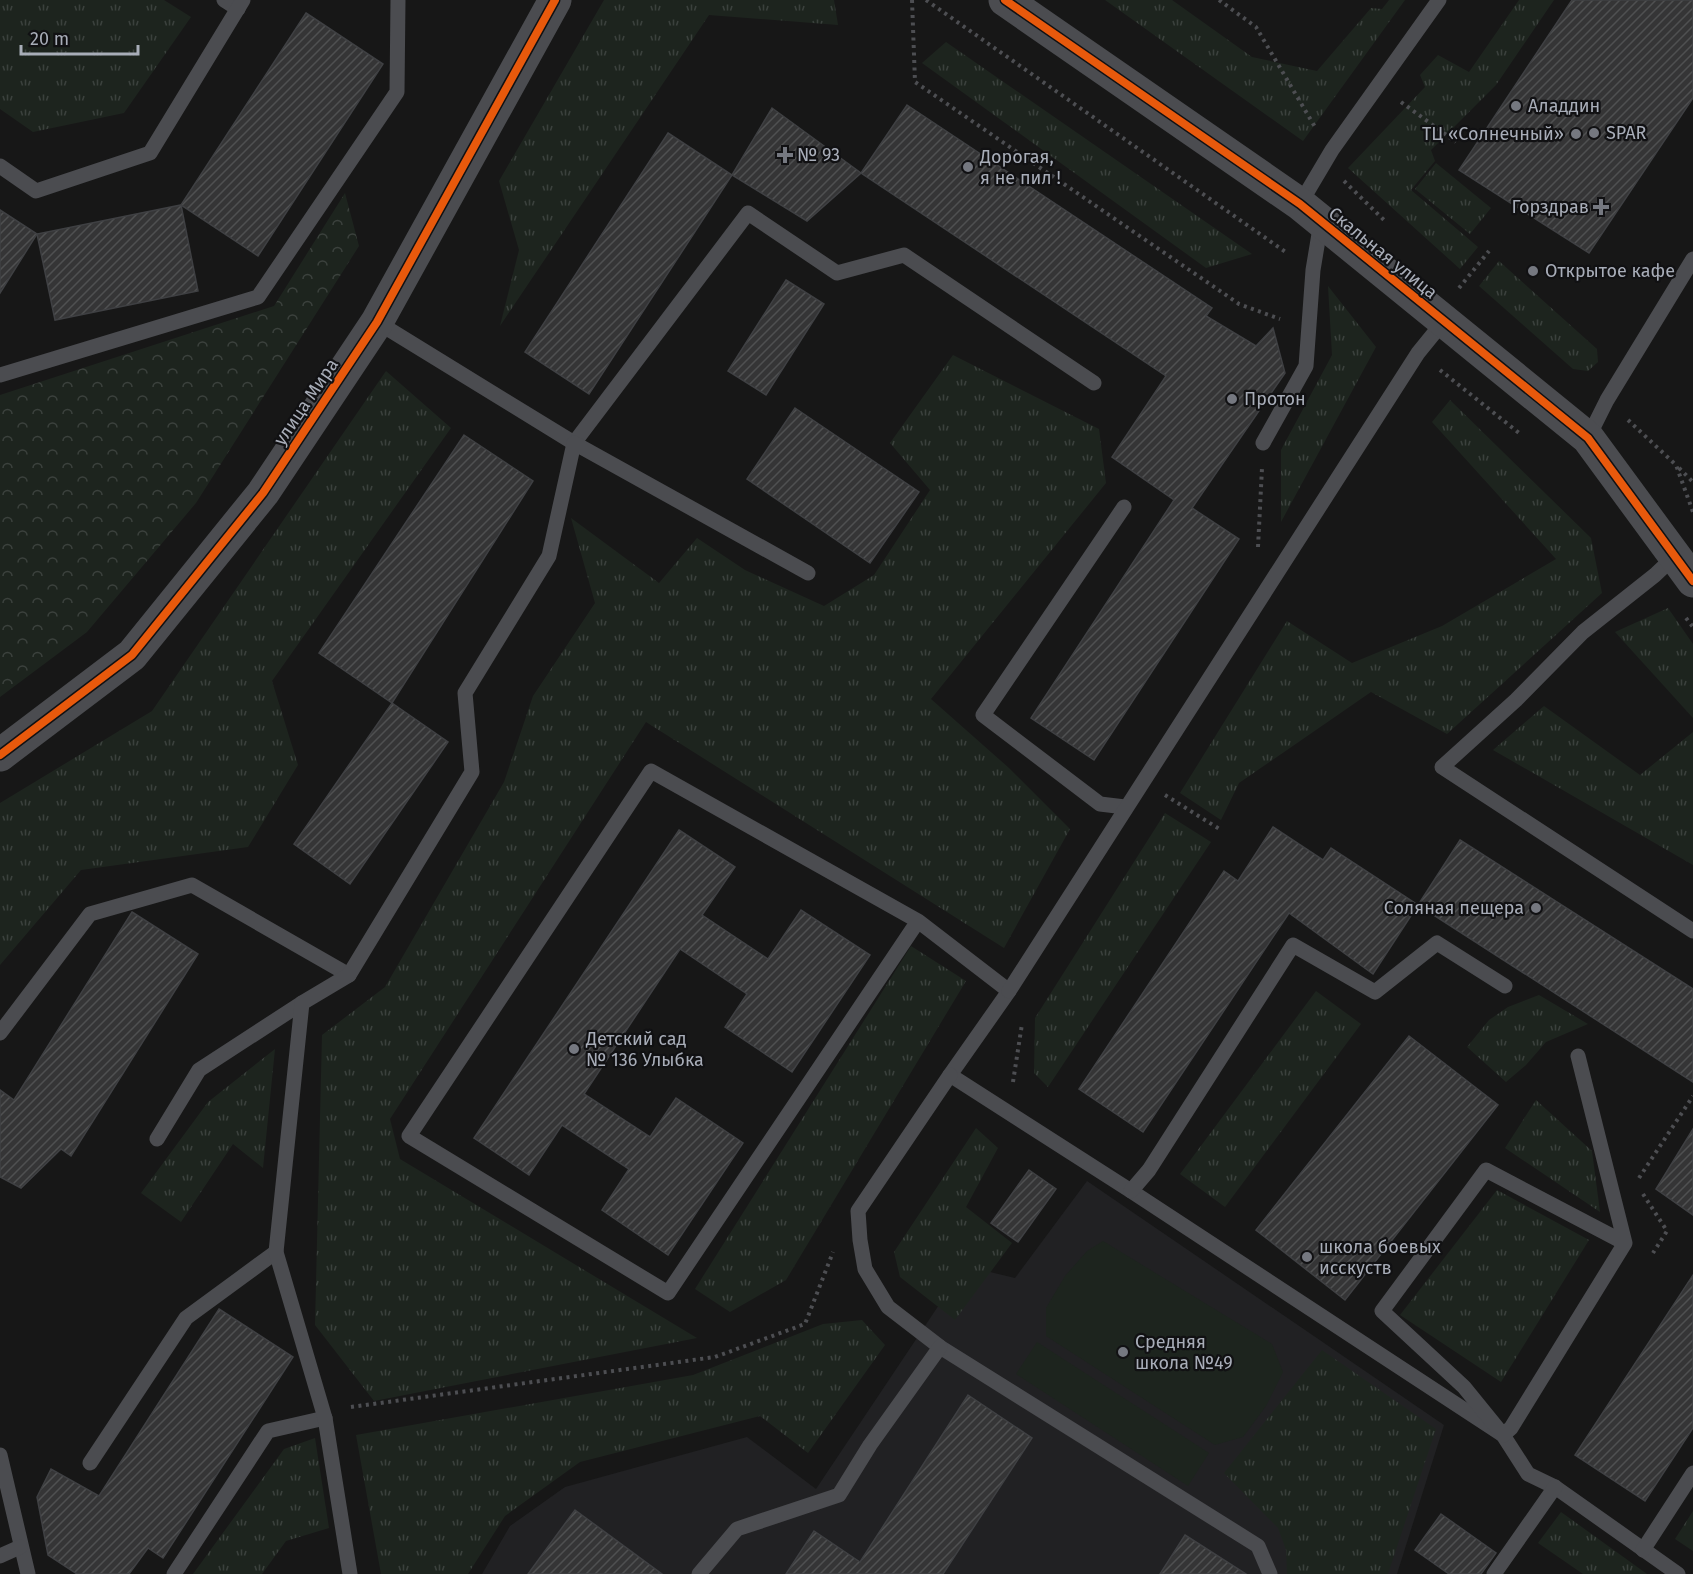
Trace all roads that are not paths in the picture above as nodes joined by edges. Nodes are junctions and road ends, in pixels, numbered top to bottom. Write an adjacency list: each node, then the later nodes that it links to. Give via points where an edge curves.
1 (224, 0): 6 (lane)
2 (398, 0): 12 (lane, via 397,92 258,297)
3 (555, 0): 11 (street, улица Мира)
4 (1005, 0): 8 (street, Скальная улица)
5 (1439, 0): 8 (lane, via 1332,150)
6 (241, 4): 7 (lane, via 150,153 36,191)
7 (0, 166)
8 (1310, 213): 10 (street, Скальная улица); 16 (lane, via 1312,270 1305,366)
9 (1693, 259): 14 (lane)
10 (1450, 307): 14 (street, Скальная улица); 21 (lane)
11 (377, 322): 15 (lane); 20 (street, улица Мира, via 263,493 132,655)
12 (0, 375)
13 (1094, 383): 15 (lane, via 904,255 837,273 748,213)
14 (1588, 438): 18 (street, Скальная улица)
15 (574, 443): 19 (lane); 24 (lane, via 549,556 465,693 472,772)
16 (1263, 443)
17 (1124, 507): 21 (lane, via 983,715 1100,804)
18 (1674, 571): 23 (lane, via 1583,632 1442,767)
19 (808, 573)
20 (0, 755)
21 (1125, 807): 26 (lane)
22 (918, 921): 22 (lane, via 651,771 409,1136 668,1293); 26 (lane)
23 (1693, 931)
24 (349, 975): 27 (lane); 28 (lane, via 192,885 90,914)
25 (1505, 986): 32 (lane, via 1437,943 1375,992 1293,945 1149,1170)
26 (1009, 991): 30 (lane)
27 (302, 1003): 31 (lane, via 199,1070); 34 (lane)
28 (0, 1032)
29 (1578, 1056): 33 (lane)
30 (950, 1075): 32 (lane); 35 (lane, via 858,1211 865,1269 888,1307)
31 (157, 1139)
32 (1131, 1191): 37 (lane)
33 (1625, 1243): 37 (lane); 37 (lane, via 1486,1170 1382,1311 1464,1387)
34 (276, 1252): 36 (lane); 39 (lane, via 186,1318)
35 (940, 1347): 48 (lane, via 839,1495 737,1529); 49 (lane, via 1258,1546)
36 (324, 1415): 46 (lane, via 268,1431); 47 (lane)
37 (1503, 1435): 41 (lane, via 1528,1474)
38 (0, 1455): 42 (lane)
39 (90, 1463)
40 (1693, 1473): 43 (lane)
41 (1555, 1487): 43 (lane); 50 (lane)
42 (20, 1546): 44 (lane); 45 (lane)
43 (1643, 1550): 51 (lane)
44 (0, 1557)
45 (28, 1574)
46 (174, 1574)
47 (350, 1574)
48 (699, 1574)
49 (1270, 1574)
50 (1494, 1574)
51 (1678, 1574)

